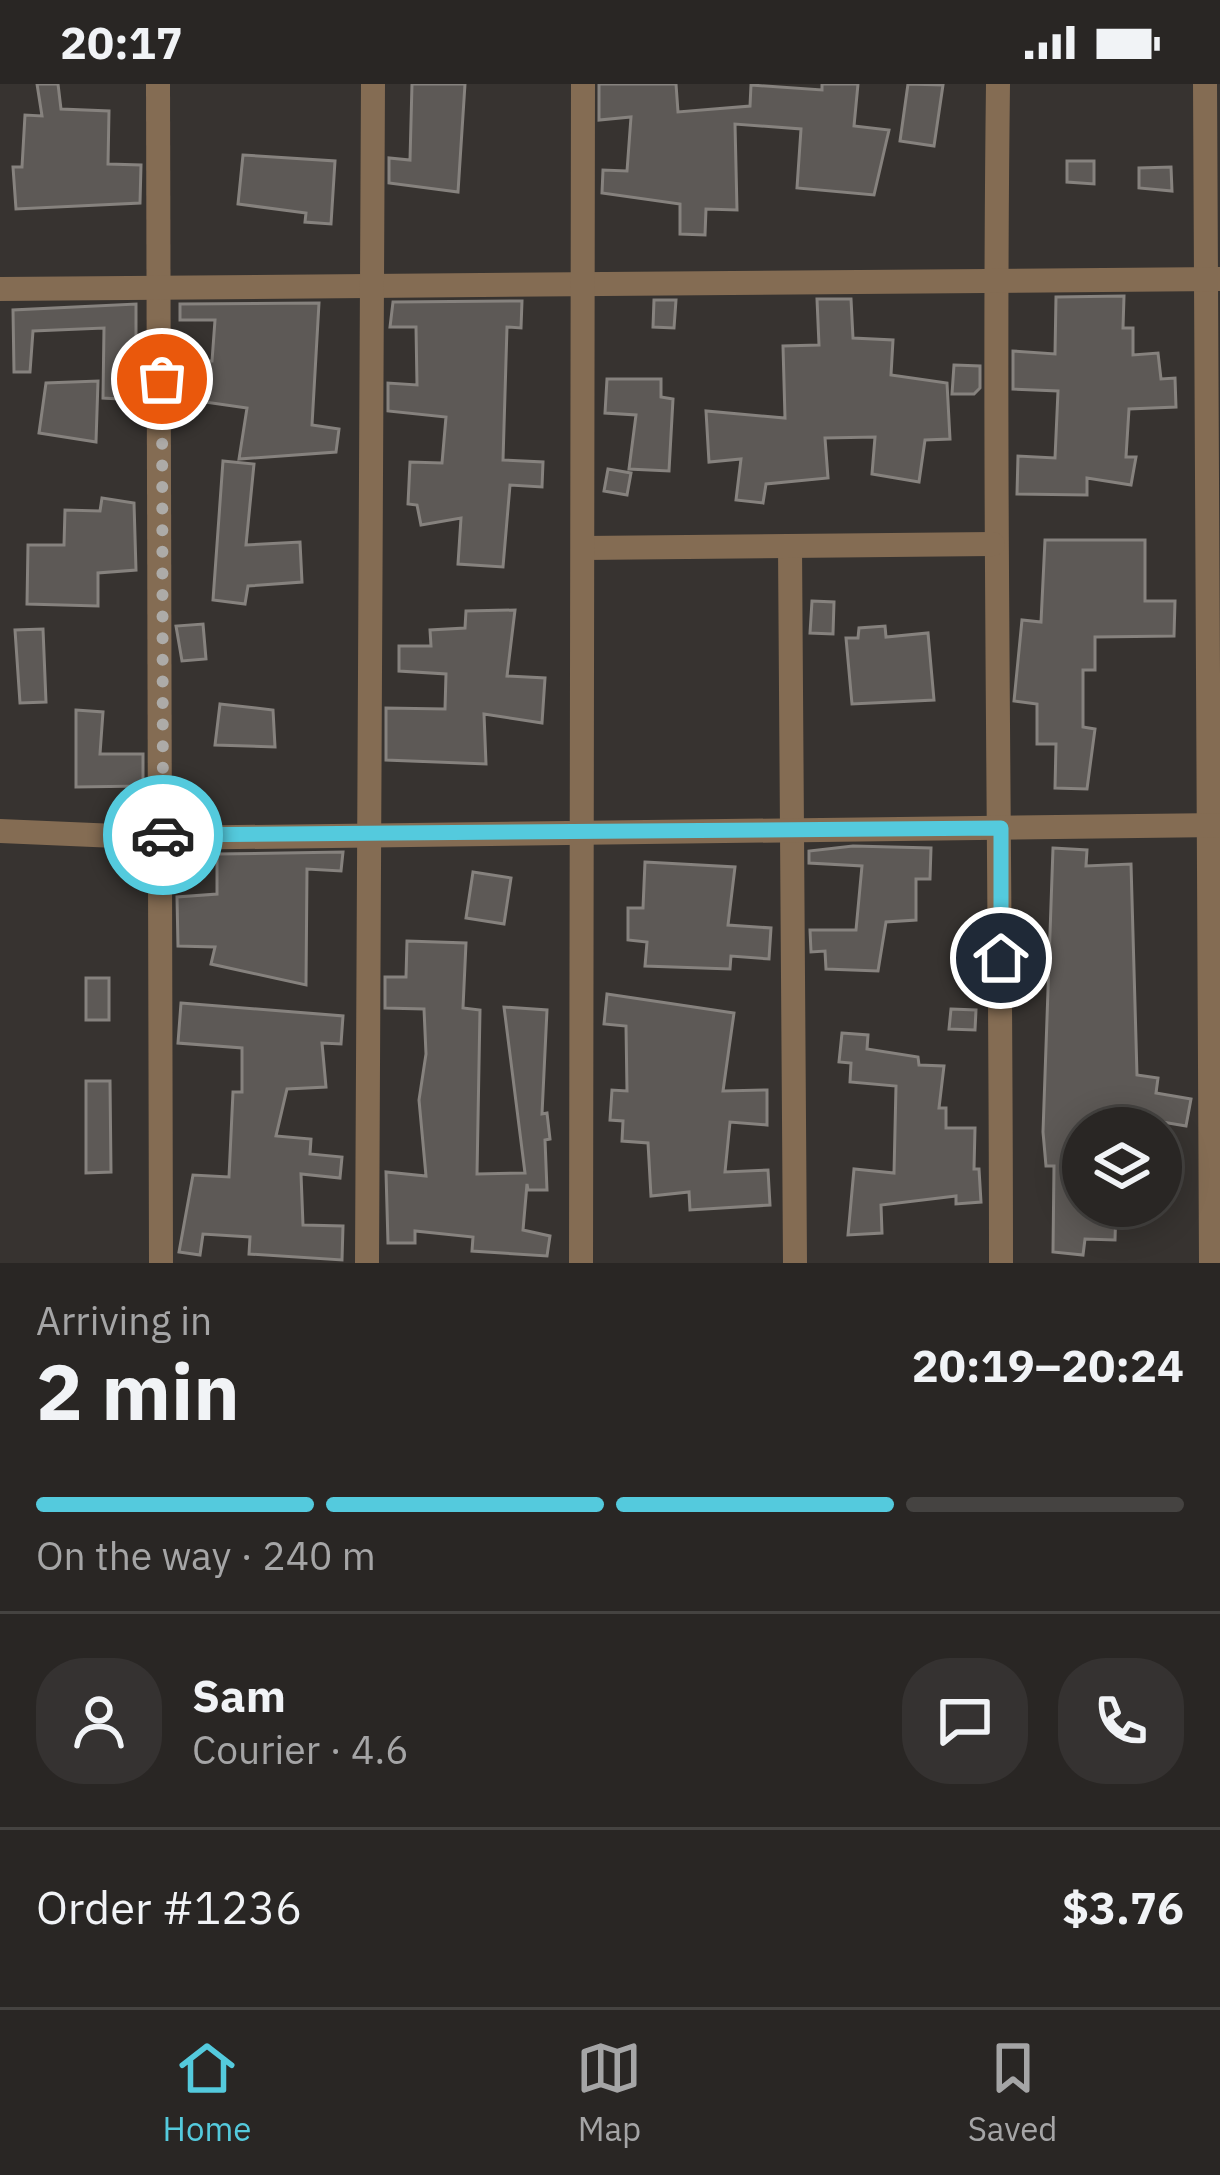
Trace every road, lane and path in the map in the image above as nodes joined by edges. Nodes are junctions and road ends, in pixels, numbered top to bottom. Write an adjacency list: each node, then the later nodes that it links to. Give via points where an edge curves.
1 (158, 84): 10 (street)
2 (373, 84): 9 (street)
3 (583, 84): 8 (street)
4 (998, 84): 7 (street)
5 (1205, 84): 6 (street)
6 (1213, 279): 7 (street); 15 (street)
7 (995, 283): 8 (street); 12 (street)
8 (582, 285): 9 (street); 14 (street)
9 (373, 286): 10 (street); 20 (street)
10 (162, 287): 11 (street); 21 (street)
11 (0, 289)
12 (993, 544): 13 (street); 16 (street)
13 (790, 546): 14 (street); 19 (street)
14 (584, 548): 18 (street)
15 (1215, 825): 16 (street); 27 (street)
16 (1001, 828): 19 (street); 26 (street)
17 (0, 831): 21 (street)
18 (580, 831): 19 (street); 20 (street); 24 (street)
19 (794, 831): 25 (street)
20 (373, 832): 21 (street); 23 (street)
21 (163, 838): 22 (street)
22 (161, 1263)
23 (367, 1263)
24 (581, 1263)
25 (795, 1263)
26 (1001, 1263)
27 (1211, 1263)

